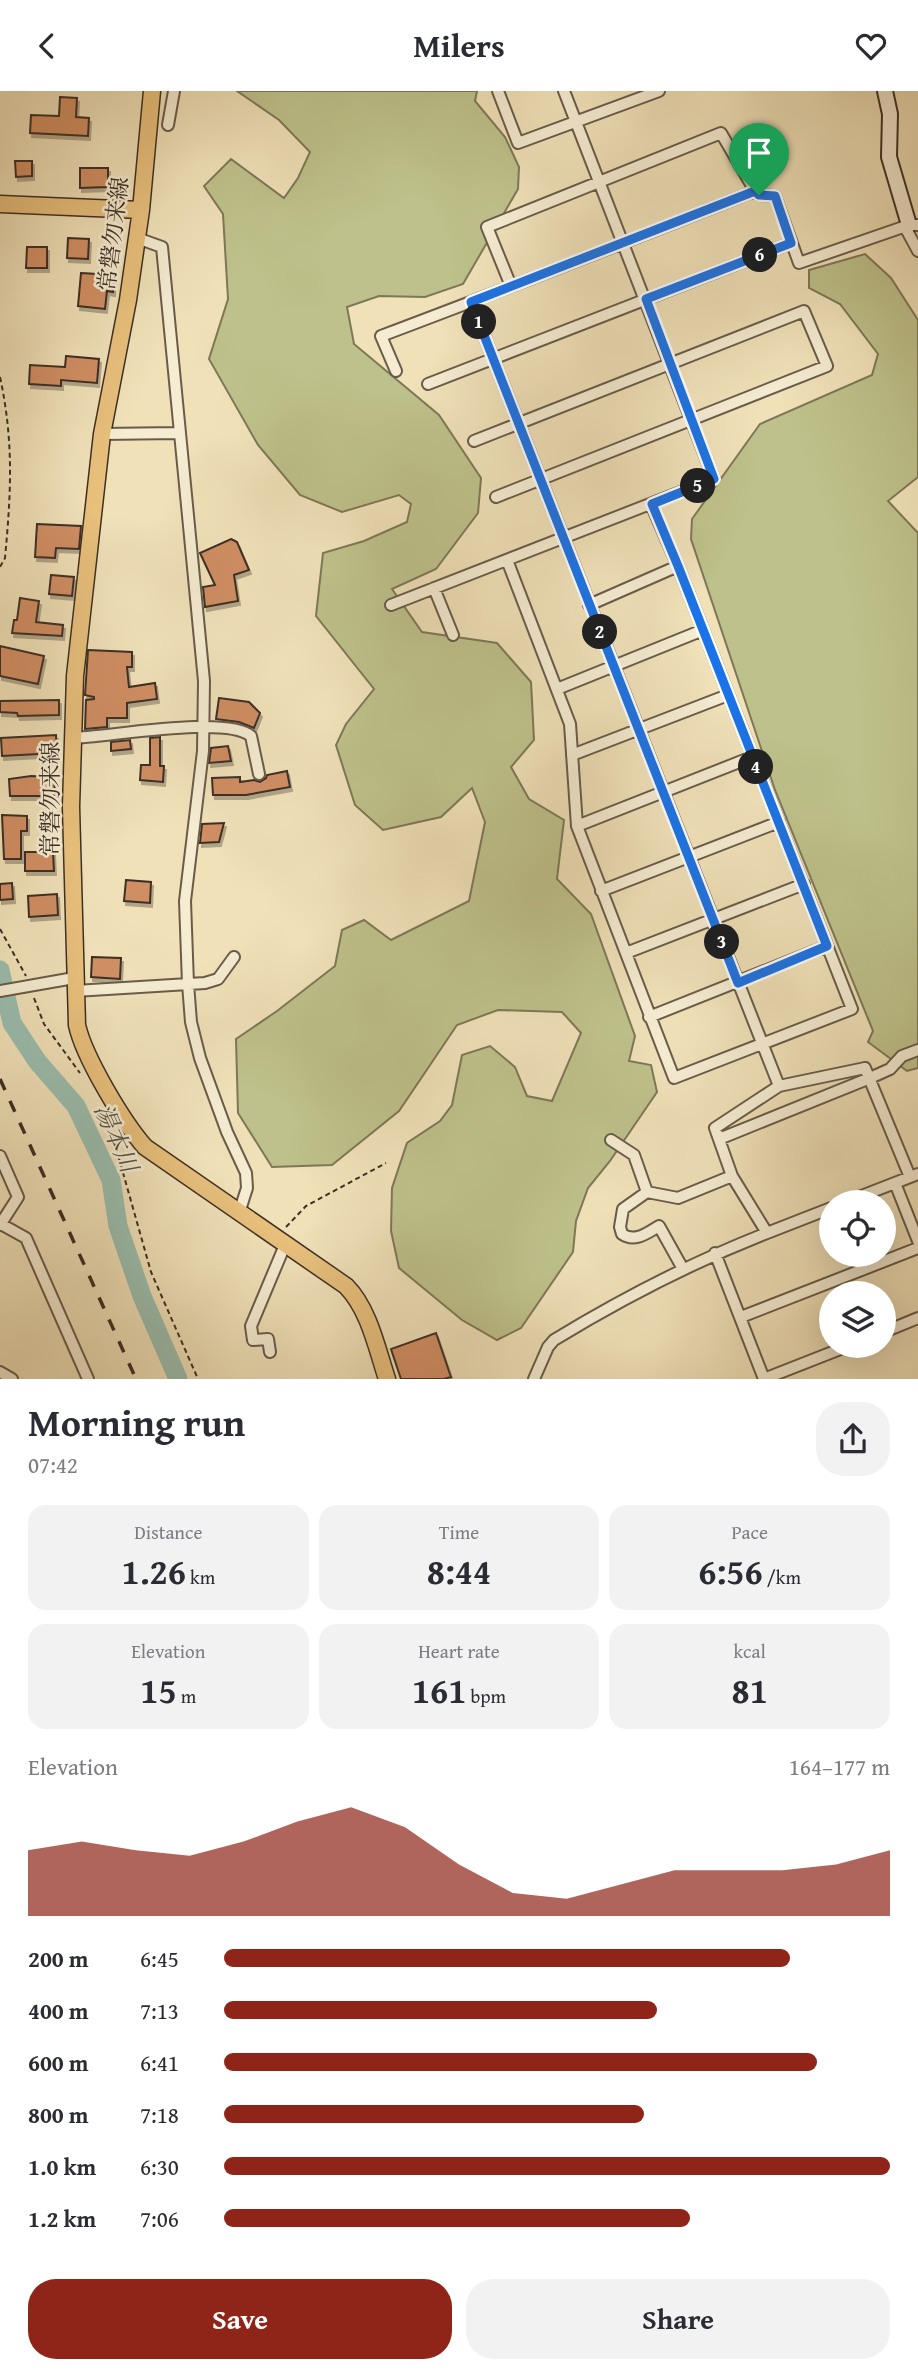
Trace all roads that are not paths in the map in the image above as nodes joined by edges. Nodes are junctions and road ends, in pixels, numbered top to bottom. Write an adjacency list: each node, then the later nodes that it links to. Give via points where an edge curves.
1 (152, 91): 12 (main road, 常磐勿来線)
2 (174, 91): 8 (street)
3 (498, 91): 7 (street, via 518,143)
4 (564, 91): 7 (street)
5 (660, 91): 7 (street)
6 (885, 91): 13 (street, via 890,114 889,157)
7 (576, 120): 9 (street)
8 (168, 125)
9 (599, 183): 10 (street, via 721,133); 15 (street); 18 (street, via 487,227)
10 (755, 191): 15 (street); 16 (street, via 775,196)
11 (0, 204): 12 (main road)
12 (141, 209): 14 (main road, 常磐勿来線)
13 (910, 226): 16 (street, via 799,263); 17 (street)
14 (137, 238): 27 (street, via 162,247); 28 (main road, 常磐勿来線)
15 (623, 243): 18 (street); 19 (street)
16 (791, 243): 19 (street)
17 (918, 251)
18 (511, 286): 20 (street)
19 (646, 299): 21 (street); 22 (street)
20 (471, 302): 21 (street); 23 (street, via 381,335)
21 (493, 359): 24 (street); 26 (street)
22 (669, 363): 25 (street); 25 (street, via 804,311 827,366); 26 (street)
23 (396, 370)
24 (428, 384)
25 (692, 421): 30 (street); 32 (street, via 714,479)
26 (518, 423): 29 (street); 30 (street)
27 (178, 433): 28 (street); 44 (street, via 201,646)
28 (102, 434): 46 (main road, 常磐勿来線)
29 (474, 441)
30 (541, 480): 31 (street); 33 (street)
31 (496, 497)
32 (652, 504): 33 (street); 35 (street)
33 (563, 537): 34 (street); 37 (street)
34 (507, 559): 36 (street); 42 (street)
35 (678, 566): 37 (street); 39 (street)
36 (434, 588): 38 (street); 40 (street)
37 (589, 604): 41 (street)
38 (391, 605)
39 (703, 631): 41 (street); 43 (street)
40 (453, 635)
41 (614, 666): 42 (street); 45 (street)
42 (557, 689): 47 (street, via 570,724)
43 (728, 695): 45 (street); 48 (street)
44 (204, 726): 46 (street); 49 (street, via 251,736); 62 (street, via 185,901)
45 (639, 730): 47 (street); 50 (street)
46 (72, 738): 61 (main road, 常磐勿来線)
47 (572, 755): 52 (street)
48 (752, 757): 50 (street); 51 (street)
49 (259, 774)
50 (663, 793): 52 (street); 53 (street)
51 (779, 822): 53 (street); 54 (street)
52 (577, 825): 55 (street)
53 (688, 856): 55 (street); 56 (street)
54 (804, 884): 56 (street); 57 (street)
55 (601, 891): 58 (street)
56 (713, 919): 58 (street); 60 (street)
57 (827, 946): 60 (street); 65 (street, via 852,1009)
58 (626, 953): 64 (street)
59 (234, 957): 62 (street, via 218,979)
60 (738, 983): 64 (street); 65 (street)
61 (75, 984): 62 (street); 63 (street); 77 (main road, 常磐勿来線, via 77,1025 85,1051 133,1134 162,1160)
62 (188, 984): 77 (street, via 200,1058 246,1173 247,1188)
63 (0, 991)
64 (649, 1017): 65 (street, via 674,1078)
65 (762, 1044): 68 (street)
66 (918, 1050): 67 (street)
67 (870, 1078): 68 (street, via 865,1068); 69 (street); 72 (street)
68 (779, 1086): 69 (street, via 715,1128)
69 (719, 1139): 73 (street)
70 (611, 1140): 76 (street, via 634,1155)
71 (0, 1156): 79 (street, via 18,1197)
72 (914, 1176): 74 (street)
73 (732, 1177): 76 (street, via 678,1198); 80 (street)
74 (895, 1183): 75 (street); 81 (street)
75 (877, 1190)
76 (647, 1192): 85 (street, via 623,1209 622,1234 637,1238 659,1226)
77 (239, 1213): 82 (main road, 常磐勿来線)
78 (819, 1213): 80 (street)
79 (0, 1225): 93 (street, via 26,1238)
80 (767, 1233): 84 (street)
81 (918, 1241)
82 (281, 1242): 89 (street, via 251,1326 253,1340 268,1339); 94 (main road, 常磐勿来線, via 354,1294)
83 (918, 1248): 86 (street)
84 (715, 1253): 85 (street); 86 (street)
85 (683, 1269): 95 (street, via 554,1340)
86 (741, 1317): 96 (street)
87 (918, 1318): 88 (street)
88 (896, 1327)
89 (271, 1352)
90 (819, 1357): 96 (street)
91 (0, 1372): 92 (street)
92 (12, 1379)
93 (88, 1379)
94 (387, 1379)
95 (534, 1379)
96 (764, 1379)

